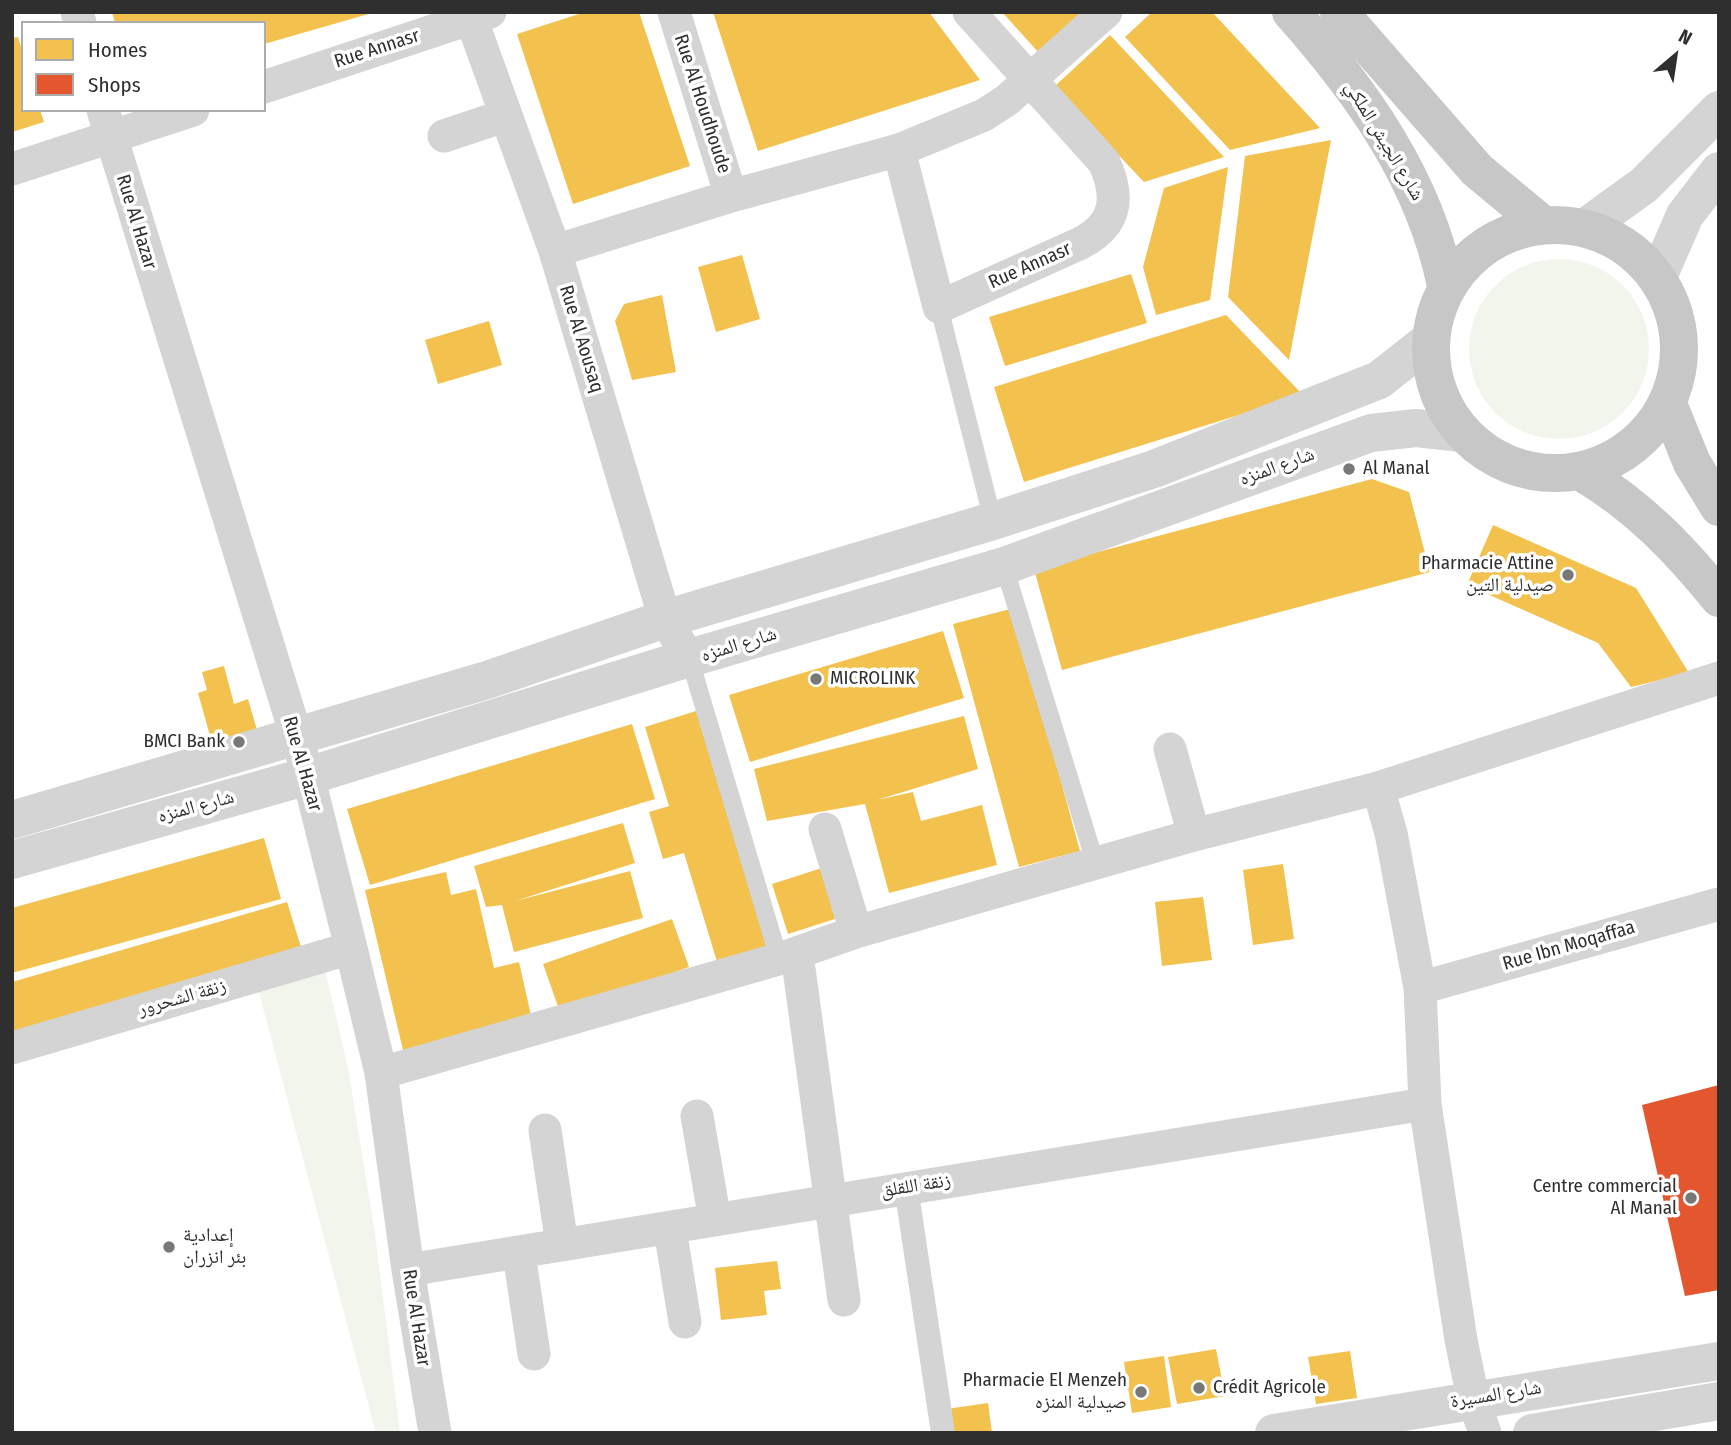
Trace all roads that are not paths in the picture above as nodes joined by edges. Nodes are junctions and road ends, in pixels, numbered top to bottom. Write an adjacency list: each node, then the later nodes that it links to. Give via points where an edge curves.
1 (674, 12): 17 (street, Rue Al Houdhoude)
2 (969, 12): 7 (street, Rue Annasr)
3 (1106, 12): 7 (street)
4 (1291, 12): 22 (main road, شارع الجيش الملكي, via 1372,113 1403,166 1438,246)
5 (1339, 12): 18 (main road, شارع الجيش الملكي, via 1477,170)
6 (480, 15): 8 (street, Rue Annasr); 11 (street, Rue Al Aousaq)
7 (1030, 81): 14 (street, via 990,112); 23 (street, Rue Annasr, via 1104,162 1112,190 1110,217 1087,240)
8 (266, 86)
9 (1719, 110): 19 (street, via 1644,184)
10 (181, 112): 12 (street)
11 (504, 116): 13 (street); 20 (street, Rue Al Aousaq)
12 (106, 124): 15 (street); 35 (street, Rue Al Hazar)
13 (444, 136)
14 (899, 150): 17 (street); 23 (street)
15 (12, 169)
16 (1719, 170): 21 (street, via 1685,215)
17 (732, 195): 20 (street)
18 (1542, 224): 19 (main road); 22 (main road, via 1504,234 1471,256)
19 (1586, 227): 21 (main road, via 1614,238)
20 (555, 251): 32 (street, Rue Al Aousaq)
21 (1658, 277): 25 (main road, via 1677,317 1679,340 1680,362)
22 (1446, 286): 24 (main road)
23 (939, 307): 29 (lane)
24 (1430, 340): 26 (main road, via 1436,390); 29 (street, شارع المنزه, via 1379,380 1154,469)
25 (1668, 404): 27 (main road, via 1647,436 1617,459); 28 (main road, via 1692,463)
26 (1462, 433): 27 (main road, via 1496,460 1538,473); 30 (street, شارع المنزه, via 1416,428 1371,433)
27 (1581, 472): 31 (main road, via 1660,530)
28 (1719, 507)
29 (993, 521): 32 (street, شارع المنزه)
30 (1004, 566): 33 (street, شارع المنزه); 43 (lane)
31 (1719, 598)
32 (665, 619): 33 (street, Rue Al Aousaq); 35 (street, شارع المنزه, via 487,680)
33 (690, 660): 37 (street, شارع المنزه); 47 (lane)
34 (1719, 678): 38 (street)
35 (295, 737): 37 (street, Rue Al Hazar); 39 (street, شارع المنزه)
36 (1170, 749): 41 (street)
37 (308, 776): 42 (street, شارع المنزه); 46 (street, Rue Al Hazar)
38 (1378, 788): 41 (street); 48 (street)
39 (12, 820)
40 (825, 830): 45 (street)
41 (1194, 835): 43 (street)
42 (12, 860)
43 (1096, 865): 45 (street)
44 (1719, 904): 48 (street, Rue Ibn Moqaffaa)
45 (856, 932): 47 (street)
46 (351, 948): 49 (street, زنقة الشحرور); 50 (street, Rue Al Hazar)
47 (788, 956): 50 (street); 55 (street)
48 (1420, 988): 51 (street)
49 (12, 1048)
50 (381, 1073): 60 (street, Rue Al Hazar)
51 (1424, 1104): 54 (street, زنقة اللقلق); 66 (street, via 1461,1340)
52 (697, 1116): 56 (street)
53 (545, 1130): 58 (street)
54 (906, 1187): 55 (street, زنقة اللقلق); 68 (street)
55 (831, 1200): 56 (street, زنقة اللقلق); 61 (street)
56 (715, 1220): 57 (street, زنقة اللقلق)
57 (670, 1229): 58 (street, زنقة اللقلق); 62 (street)
58 (562, 1245): 59 (street, زنقة اللقلق)
59 (519, 1254): 60 (street, زنقة اللقلق); 63 (street)
60 (408, 1270): 67 (street, Rue Al Hazar)
61 (844, 1300)
62 (685, 1322)
63 (534, 1354)
64 (1719, 1361): 66 (street, شارع المسيرة)
65 (1719, 1401): 70 (street)
66 (1479, 1415): 69 (street, شارع المسيرة)
67 (435, 1433)
68 (943, 1433)
69 (1273, 1433)
70 (1532, 1433)

